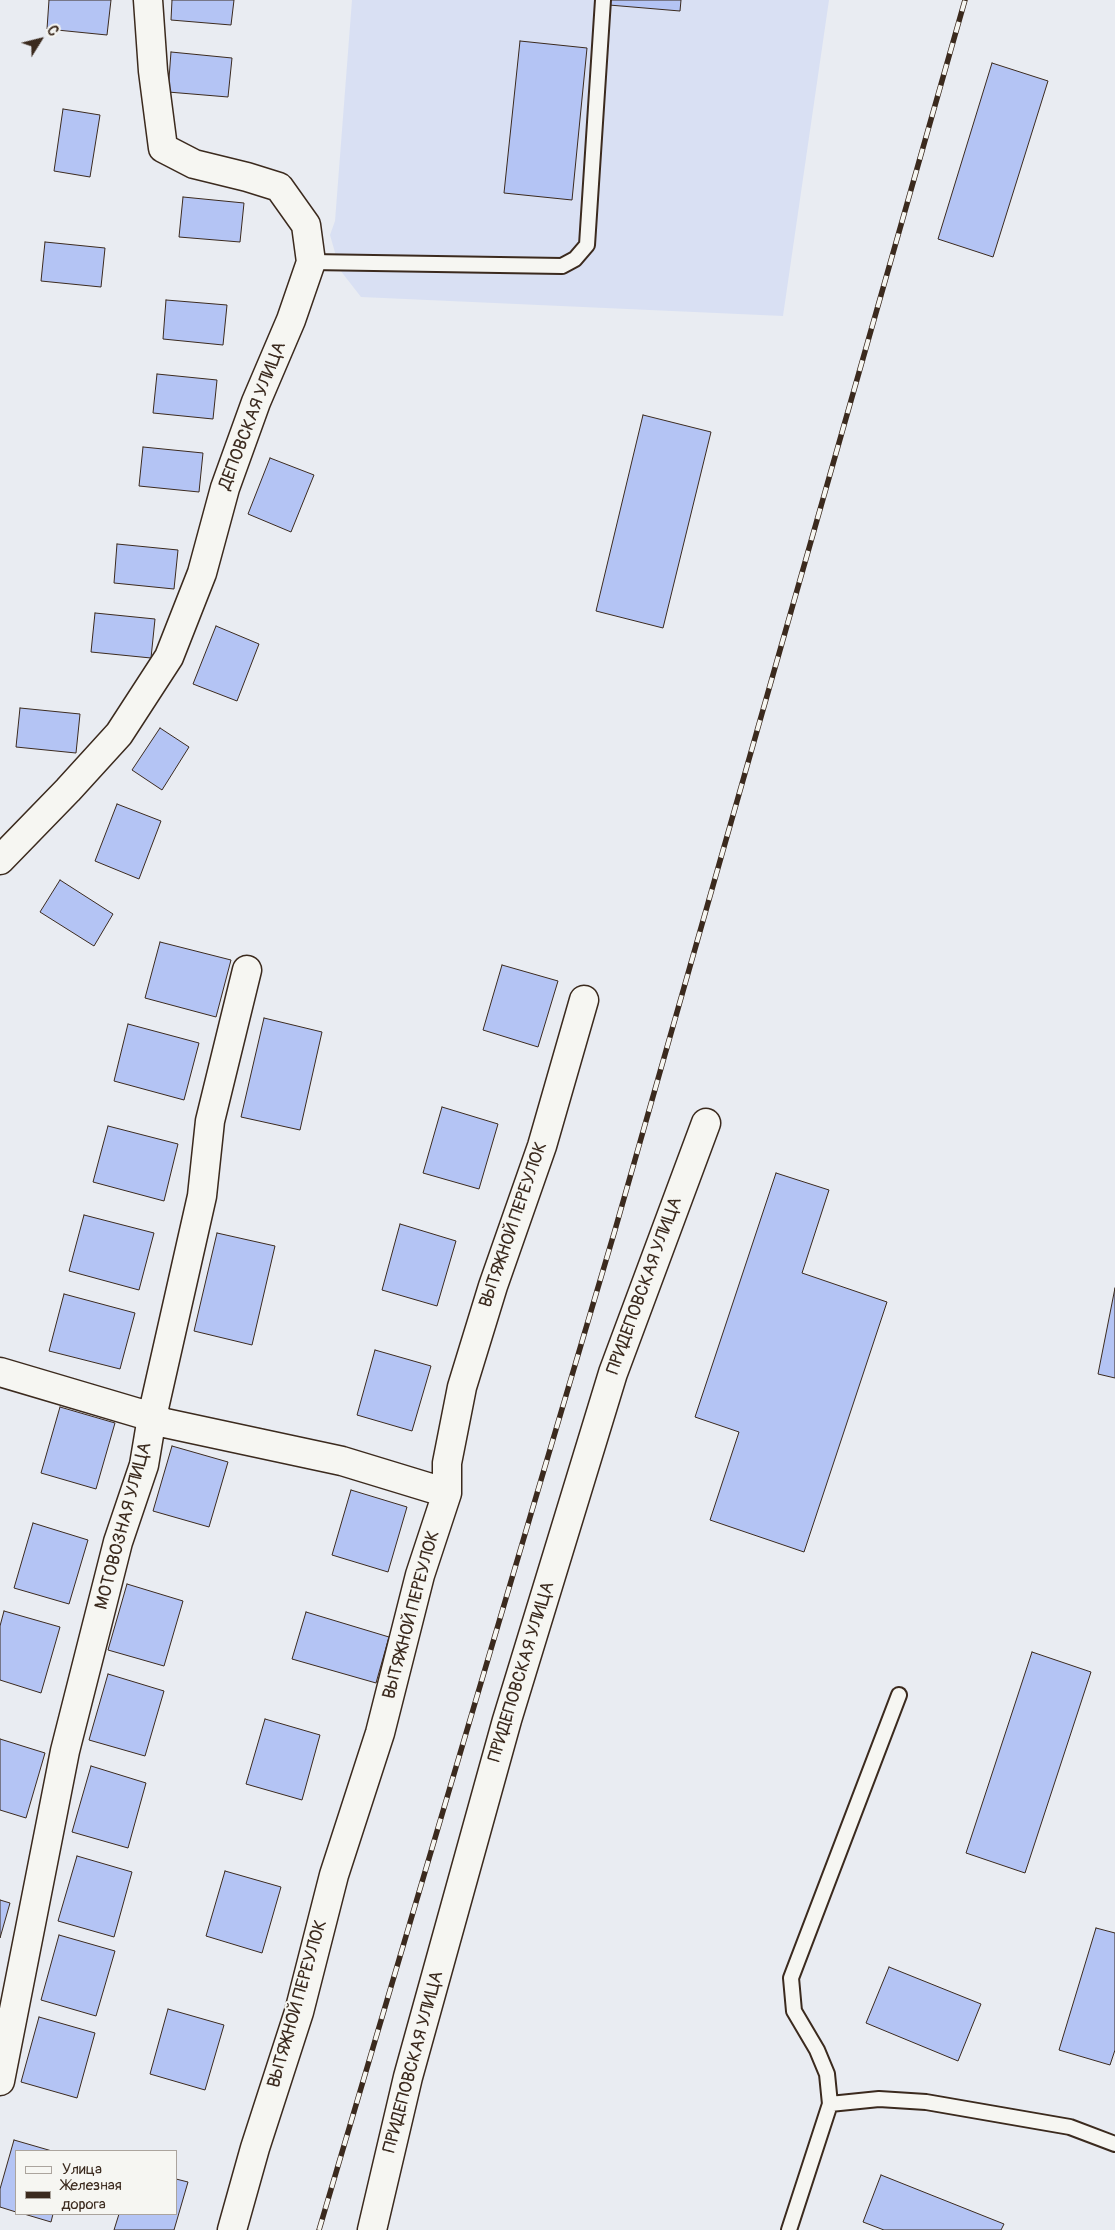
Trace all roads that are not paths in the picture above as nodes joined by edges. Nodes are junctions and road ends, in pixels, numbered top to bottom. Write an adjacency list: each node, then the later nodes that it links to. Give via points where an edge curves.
1 (148, 0): 3 (street, ДЕПОВСКАЯ УЛИЦА, via 163,148 194,164 279,187 306,226)
2 (603, 0): 3 (lane, via 587,244 575,259 562,266)
3 (311, 262): 4 (street, ДЕПОВСКАЯ УЛИЦА, via 225,488 202,572 169,657 119,734)
4 (0, 860)
5 (247, 970): 9 (street, МОТОВОЗНАЯ УЛИЦА, via 210,1121 202,1196)
6 (584, 1000): 10 (street, ВЫТЯЖНОЙ ПЕРЕУЛОК, via 542,1146 462,1387 447,1463)
7 (706, 1123): 16 (street, ПРИДЕПОВСКАЯ УЛИЦА, via 612,1373 507,1720 408,2077)
8 (0, 1372): 9 (street)
9 (152, 1417): 10 (street, via 165,1423 342,1461); 12 (street, МОТОВОЗНАЯ УЛИЦА, via 144,1466 118,1542 65,1752)
10 (447, 1493): 15 (street, ВЫТЯЖНОЙ ПЕРЕУЛОК, via 420,1575 380,1733 334,1875 298,2012)
11 (899, 1695): 13 (lane, via 791,1978 794,2011 827,2074)
12 (0, 2081)
13 (830, 2104): 14 (lane, via 879,2099 926,2102 1070,2128); 17 (lane)
14 (1115, 2144)
15 (232, 2230)
16 (372, 2230)
17 (789, 2230)

